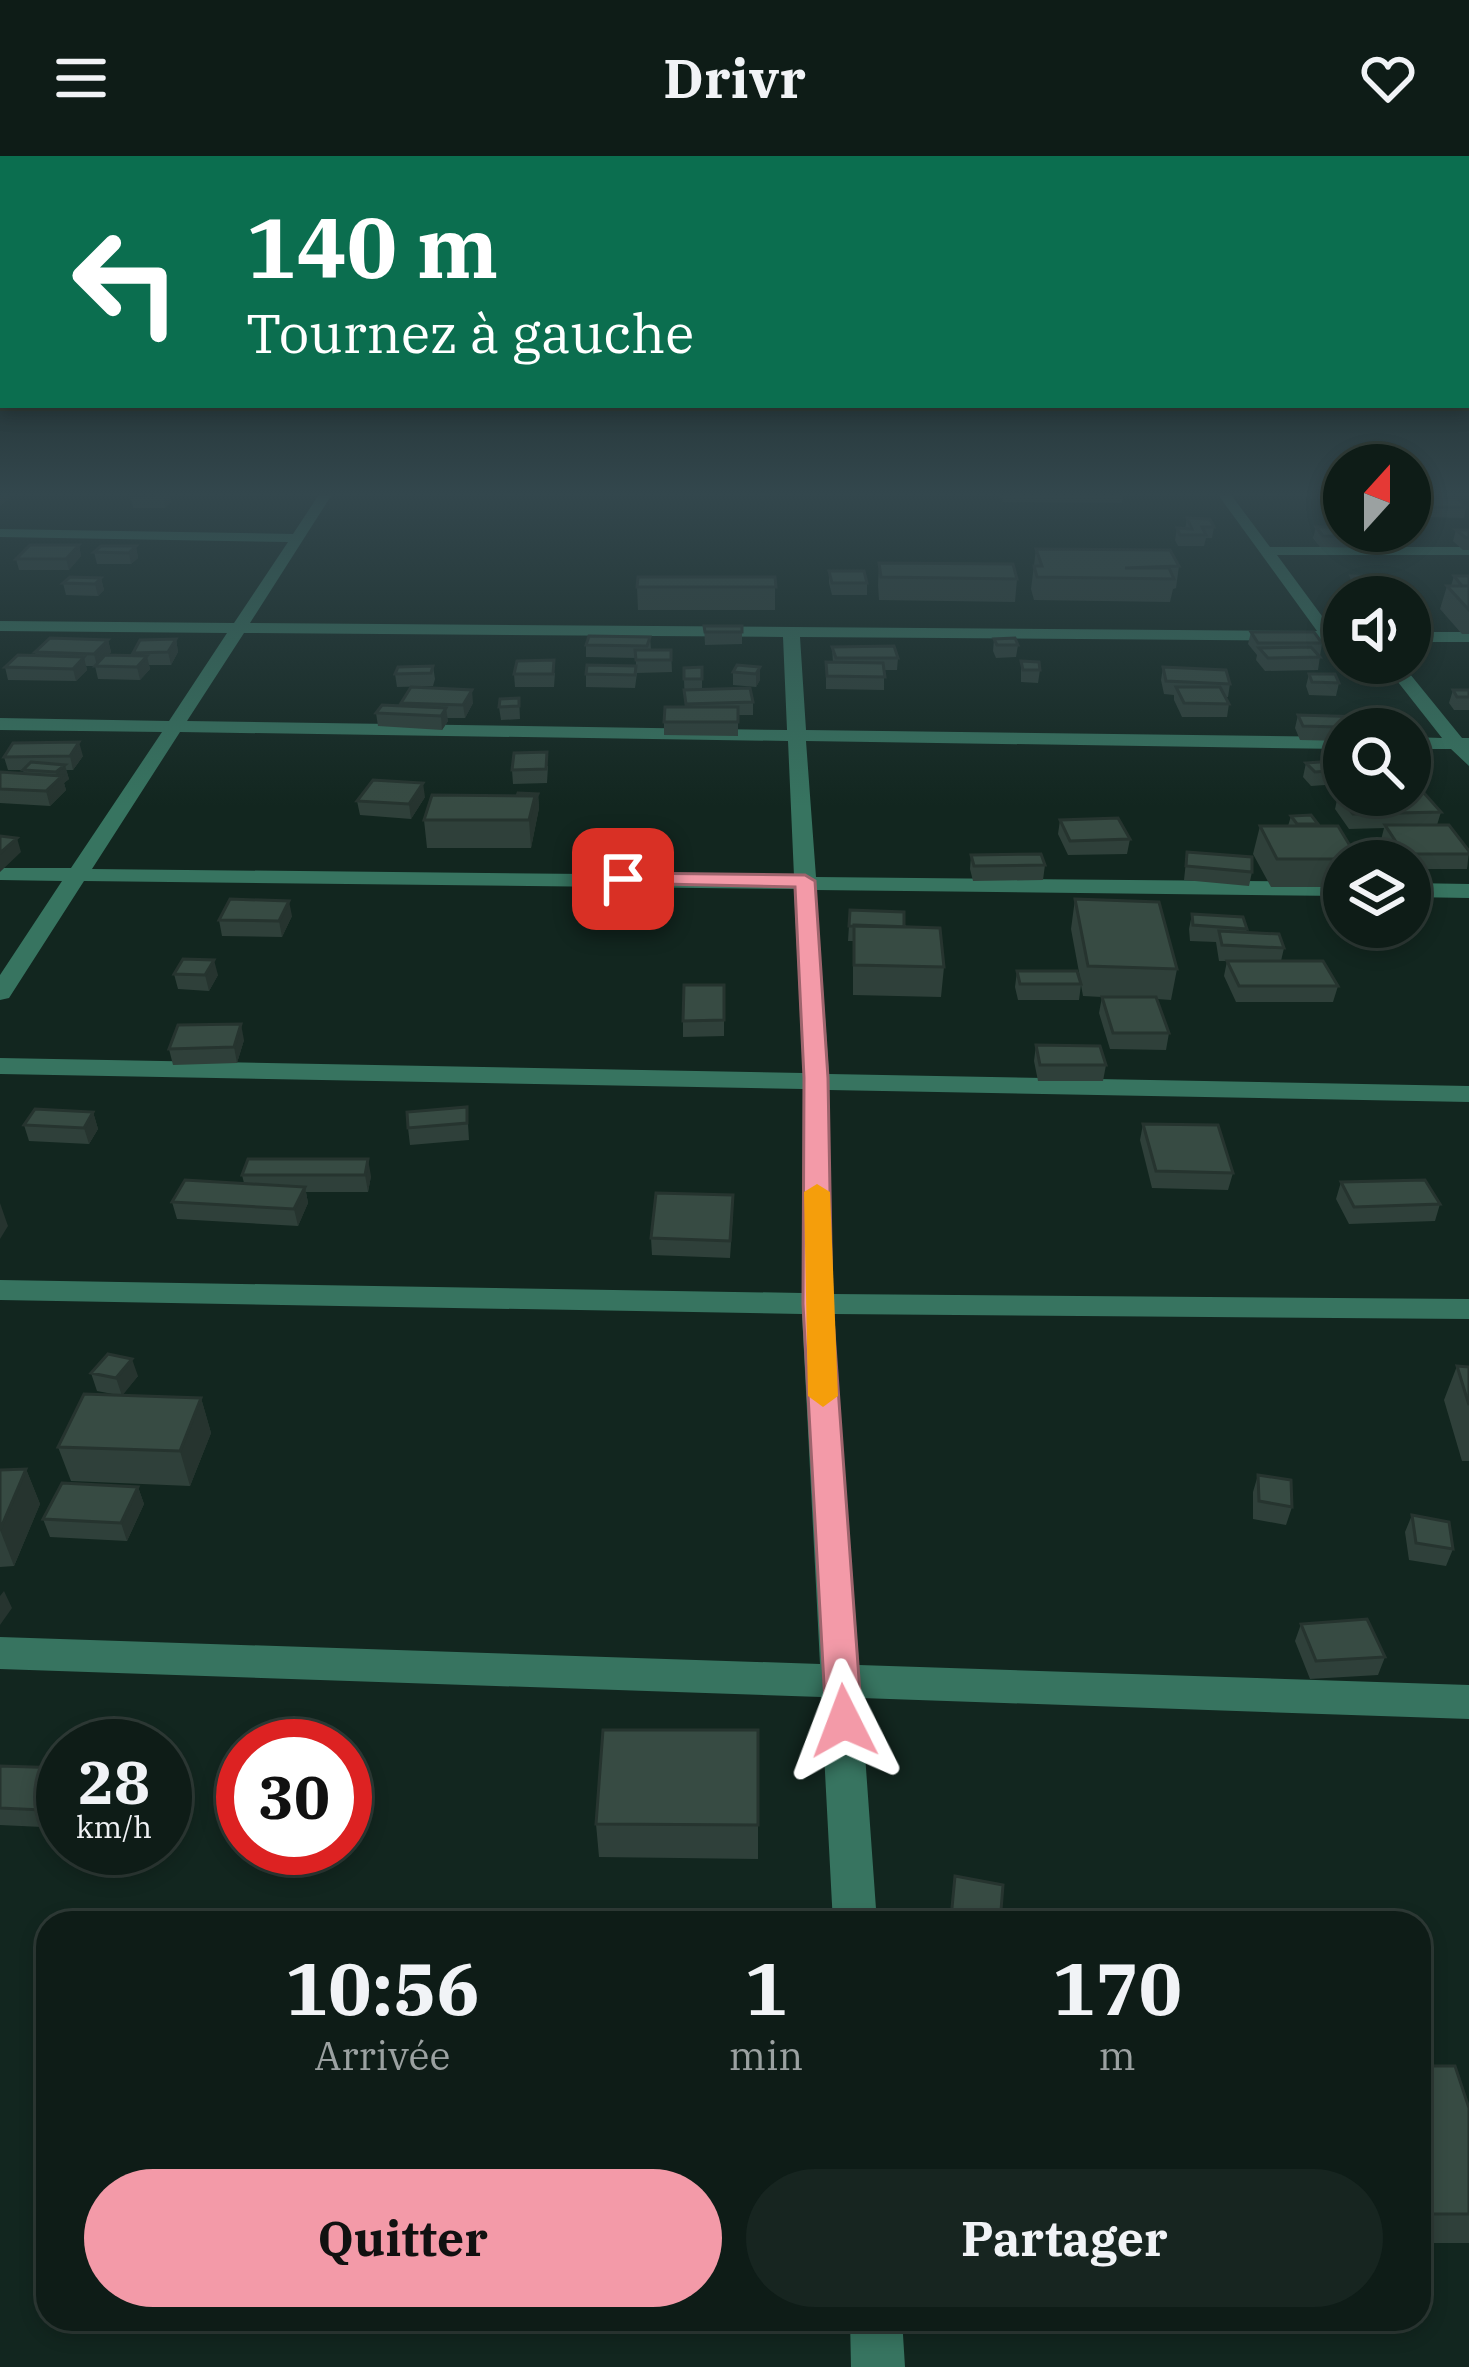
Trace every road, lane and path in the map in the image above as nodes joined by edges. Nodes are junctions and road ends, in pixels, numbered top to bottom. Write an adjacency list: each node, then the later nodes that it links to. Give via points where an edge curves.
1 (260, 599): 3 (street)
2 (0, 626): 3 (street)
3 (243, 627): 4 (street); 10 (street)
4 (791, 632): 5 (street); 11 (street)
5 (1323, 635)
6 (1431, 637): 7 (street)
7 (1469, 637)
8 (1410, 684): 14 (street)
9 (0, 724): 10 (street)
10 (175, 726): 11 (street); 16 (street)
11 (795, 738): 12 (street); 17 (street)
12 (1323, 742)
13 (1431, 745): 14 (street)
14 (1465, 749)
15 (0, 874): 16 (street)
16 (80, 874): 17 (street); 21 (street)
17 (805, 881): 18 (street); 23 (street)
18 (1323, 890)
19 (1431, 890): 20 (street)
20 (1469, 891)
21 (0, 993)
22 (0, 1066): 23 (street)
23 (816, 1078): 24 (street); 26 (street)
24 (1469, 1094)
25 (0, 1291): 26 (street)
26 (818, 1304): 27 (street); 29 (street)
27 (1469, 1309)
28 (0, 1653): 29 (street)
29 (842, 1681): 30 (street); 31 (street)
30 (1469, 1702)
31 (854, 1911)
32 (876, 2331): 33 (street)
33 (878, 2367)

